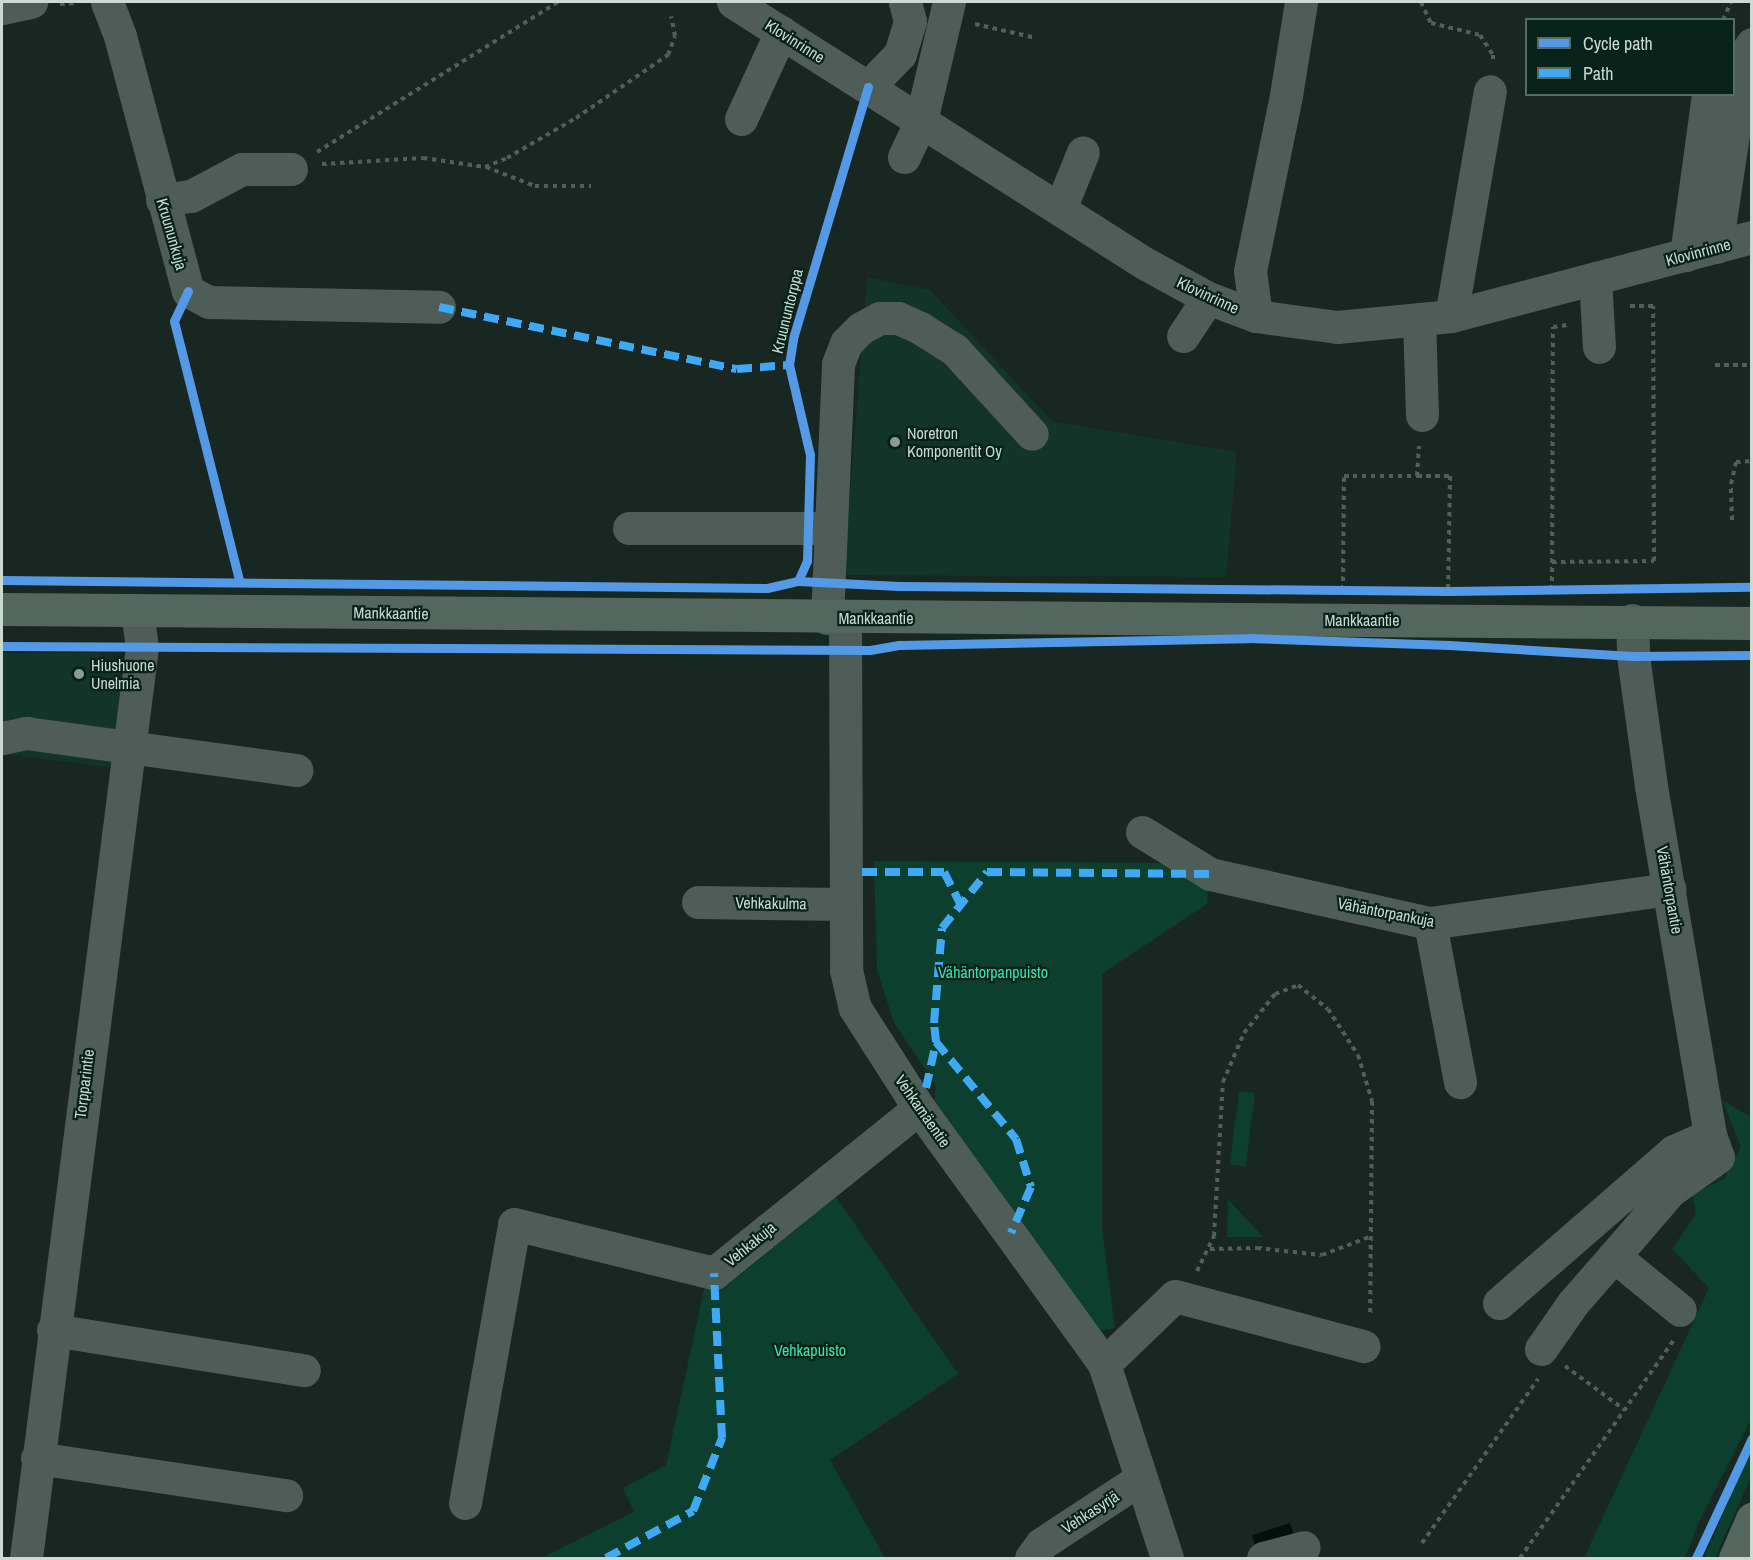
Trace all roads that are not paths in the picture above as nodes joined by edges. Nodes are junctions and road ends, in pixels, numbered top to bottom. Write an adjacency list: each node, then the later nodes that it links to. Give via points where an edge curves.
1 (32, 2): 6 (street)
2 (107, 2): 18 (street, Kruununkuja, via 120,36)
3 (733, 2): 8 (street, Klovinrinne)
4 (905, 2): 10 (street, via 909,21 900,54)
5 (1301, 2): 24 (street, via 1250,271)
6 (2, 4)
7 (947, 9): 14 (street)
8 (780, 32): 10 (street, Klovinrinne); 13 (street)
9 (1752, 44): 21 (street, via 1745,55)
10 (868, 87): 14 (street, Klovinrinne)
11 (1490, 91): 25 (street)
12 (1708, 96): 21 (street)
13 (741, 119)
14 (921, 121): 16 (street); 19 (street, Klovinrinne)
15 (1083, 152): 19 (street)
16 (904, 157)
17 (291, 169): 18 (street, via 242,169 191,196)
18 (162, 200): 23 (street, Kruununkuja, via 188,291 209,302)
19 (1060, 209): 22 (street, Klovinrinne)
20 (1752, 237): 21 (street, Klovinrinne)
21 (1701, 251): 25 (street, Klovinrinne, via 1597,313)
22 (1208, 298): 24 (street, Klovinrinne); 26 (street)
23 (440, 307)
24 (1256, 316): 25 (street, Klovinrinne, via 1337,327)
25 (1435, 318): 27 (street)
26 (1183, 336)
27 (1422, 415)
28 (1032, 434): 30 (street, Vehkamäentie, via 954,349 898,318 880,318 861,328 846,343 838,364)
29 (629, 528): 30 (street)
30 (829, 528): 33 (street, Vehkamäentie)
31 (2, 609): 32 (main road, Mankkaantie)
32 (137, 610): 33 (main road, Mankkaantie); 37 (street, Torpparintie, via 142,647)
33 (836, 618): 34 (main road, Mankkaantie); 42 (street, Vehkamäentie)
34 (1632, 620): 35 (main road, Mankkaantie); 40 (street, Vähäntorpantie, via 1638,692)
35 (1752, 622)
36 (2, 738): 37 (street, via 26,733)
37 (128, 746): 38 (street); 50 (street, Torpparintie)
38 (296, 770)
39 (1142, 832): 43 (street, Vähäntorpankuja, via 1210,874)
40 (1670, 889): 43 (street, Vähäntorpankuja); 46 (street, Vähäntorpantie)
41 (698, 902): 42 (street, Vehkakulma)
42 (845, 904): 45 (street, Vehkamäentie, via 846,970 855,1008)
43 (1430, 923): 44 (street)
44 (1460, 1082)
45 (919, 1108): 53 (street, Vehkamäentie); 58 (street, Vehkakuja, via 714,1273 514,1224)
46 (1714, 1146): 47 (street); 48 (street, via 1674,1151)
47 (1614, 1256): 49 (street); 52 (street, via 1573,1303)
48 (1499, 1303)
49 (1680, 1310)
50 (53, 1330): 54 (street); 55 (street, Torpparintie)
51 (1363, 1346): 53 (street, via 1174,1296)
52 (1547, 1353)
53 (1104, 1364): 56 (street, Vehkamäentie)
54 (304, 1370)
55 (37, 1458): 57 (street); 62 (street, Torpparintie)
56 (1140, 1479): 61 (street, Vehkasyrjä); 63 (street, Vehkamäentie)
57 (286, 1495)
58 (465, 1503)
59 (1752, 1519): 65 (main road)
60 (1304, 1547): 64 (street)
61 (1036, 1551)
62 (26, 1558)
63 (1167, 1558)
64 (1263, 1558)
65 (1735, 1558)

